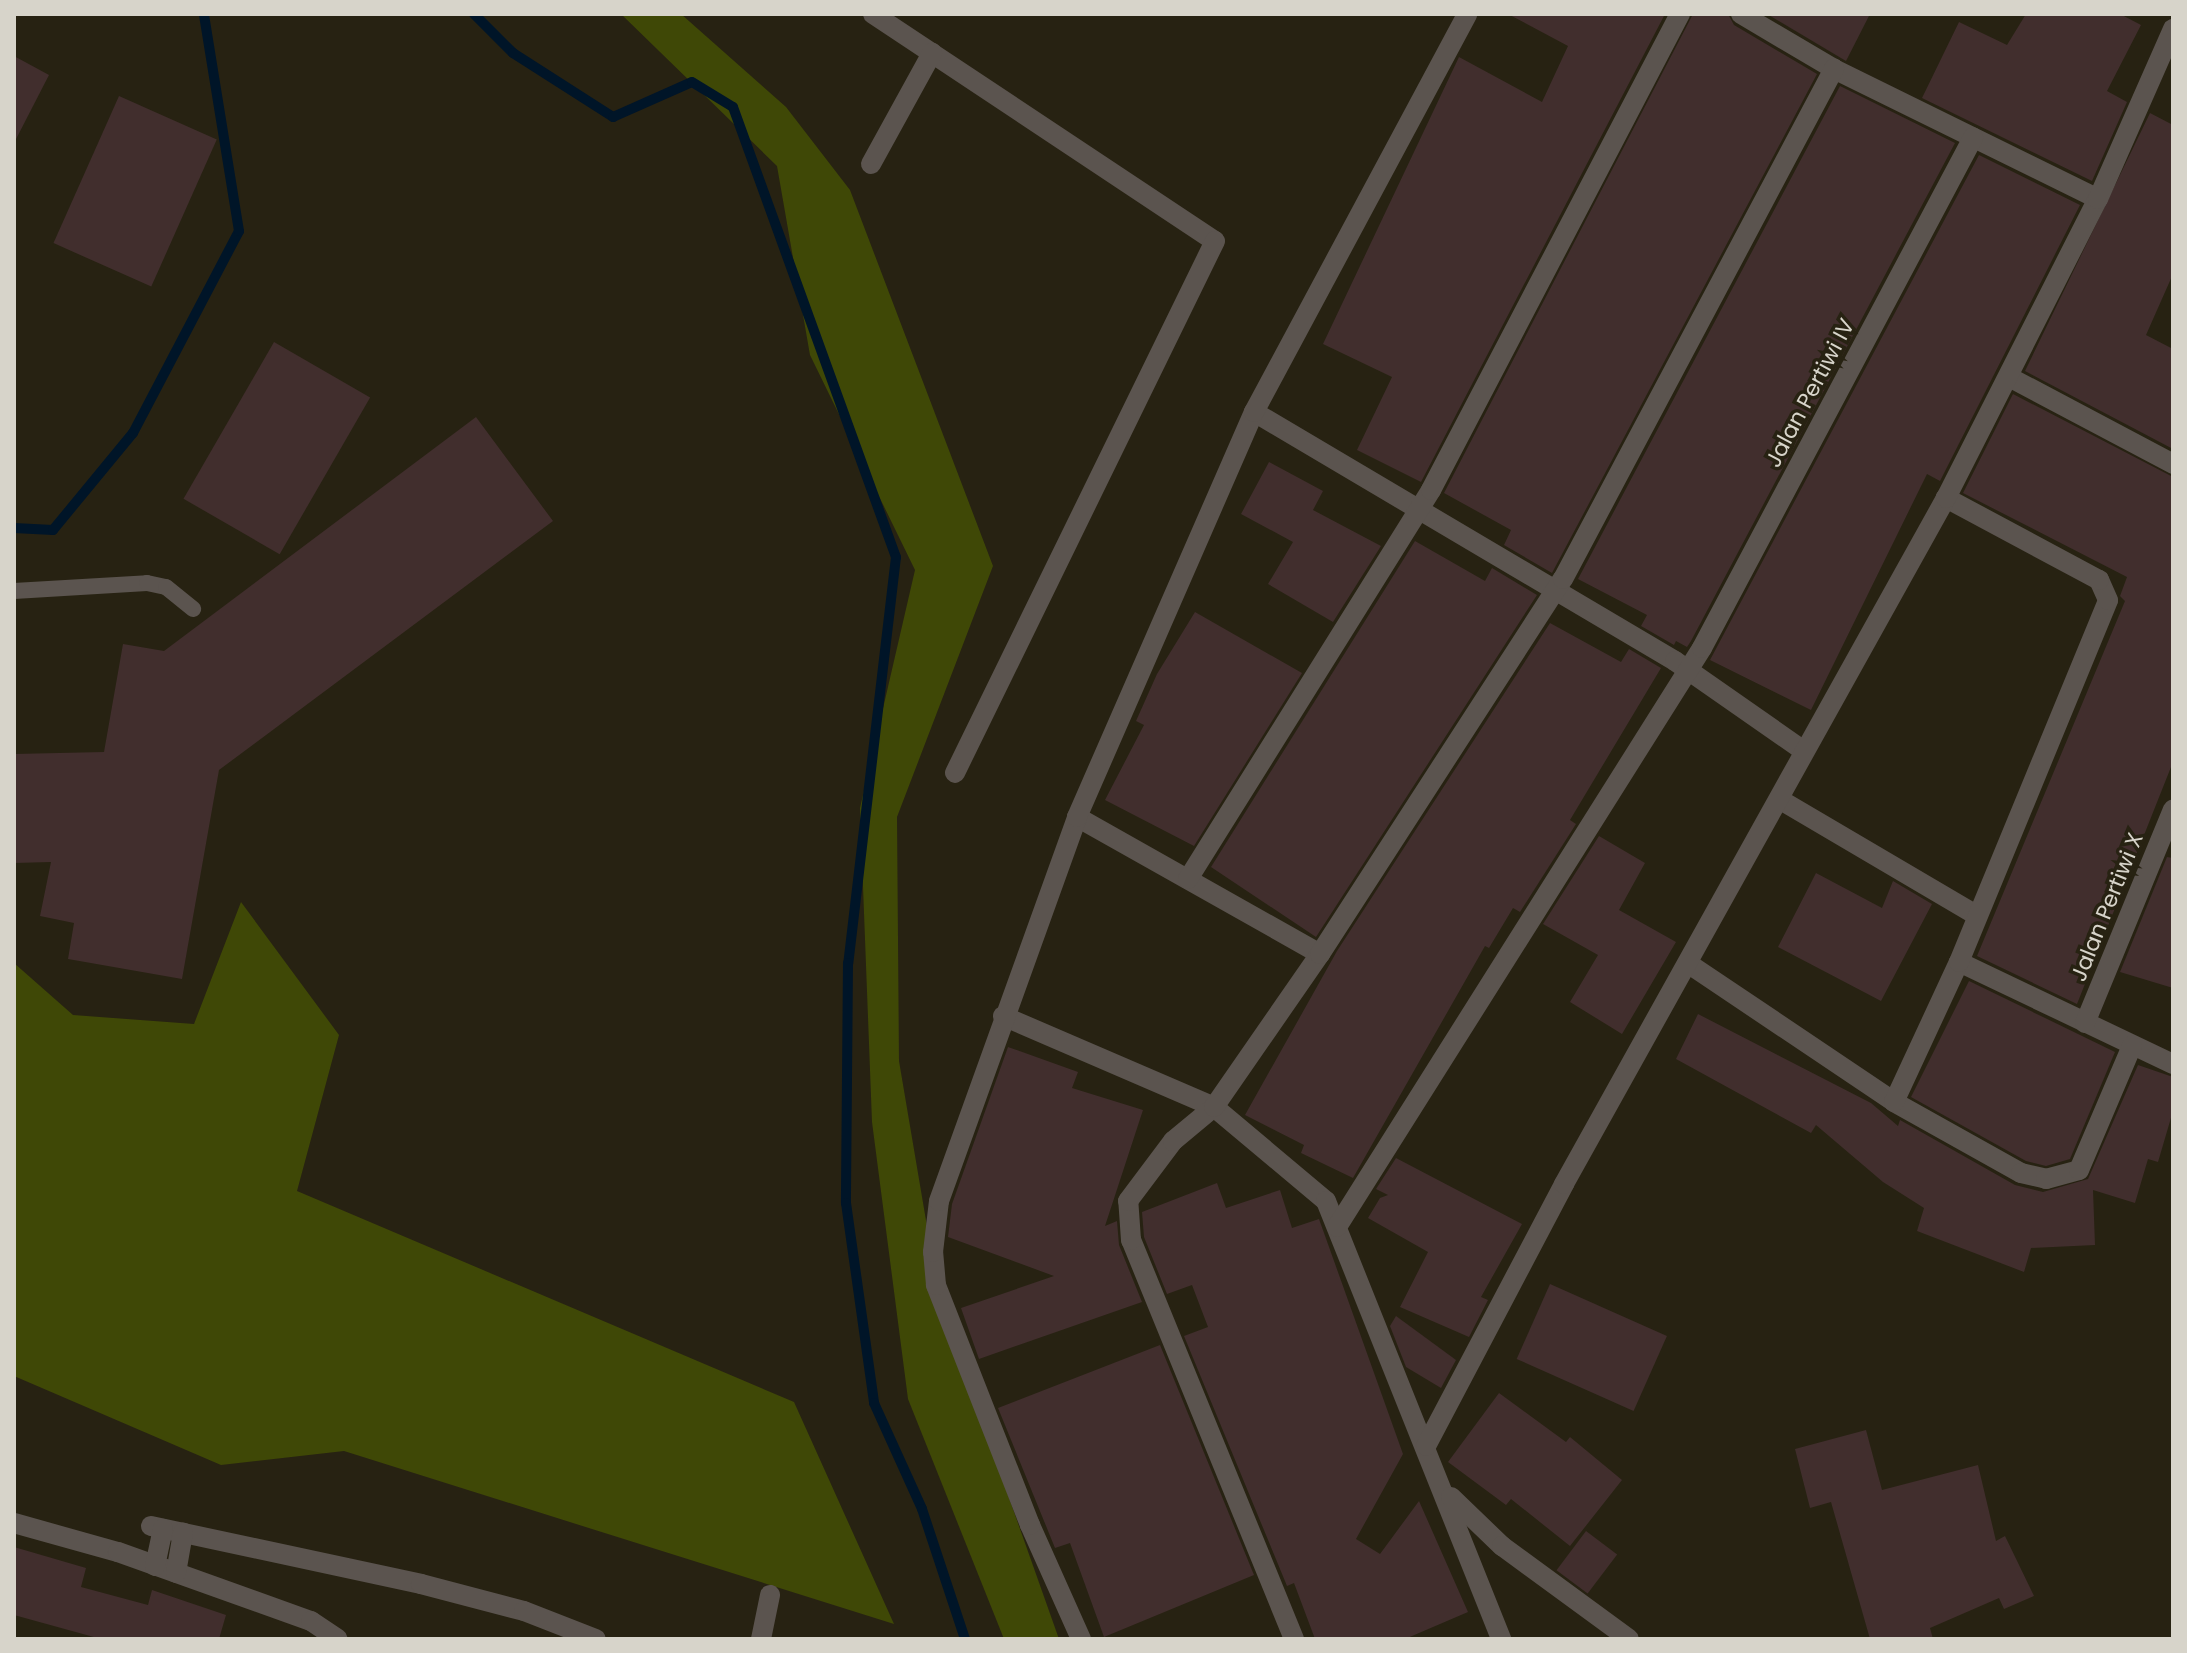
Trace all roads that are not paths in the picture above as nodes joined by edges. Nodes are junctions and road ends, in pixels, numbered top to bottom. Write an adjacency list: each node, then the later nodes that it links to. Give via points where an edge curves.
1 (873, 14): 6 (street)
2 (1467, 14): 12 (street)
3 (1680, 14): 15 (street)
4 (1741, 14): 7 (street)
5 (2173, 29): 10 (street)
6 (932, 53): 9 (street); 21 (street, via 1215,241)
7 (1834, 69): 8 (street); 17 (street)
8 (1973, 138): 10 (street); 19 (street, Jalan Pertiwi IV)
9 (871, 164)
10 (2098, 199): 11 (street)
11 (2009, 377): 13 (street); 14 (street)
12 (1254, 412): 15 (street); 24 (street)
13 (2173, 464)
14 (1946, 498): 20 (street); 26 (street, via 2099,580 2108,600)
15 (1418, 509): 17 (street); 25 (street)
16 (14, 591): 18 (lane, via 147,583 166,587)
17 (1555, 591): 19 (street); 27 (street)
18 (193, 609)
19 (1687, 669): 20 (street); 36 (street, Jalan Pertiwi IV)
20 (1804, 751): 22 (street)
21 (955, 773)
22 (1779, 799): 26 (street); 29 (street)
23 (2173, 809): 31 (street, Jalan Pertiwi X)
24 (1077, 817): 25 (street); 30 (street)
25 (1188, 879): 27 (street)
26 (1976, 915): 28 (street)
27 (1320, 954): 35 (street)
28 (1959, 962): 31 (street); 34 (street)
29 (1689, 964): 34 (street); 37 (street, via 1564,1184)
30 (1003, 1016): 35 (street); 47 (street, via 939,1201 933,1252 936,1285 1035,1538)
31 (2085, 1023): 32 (street)
32 (2132, 1046): 33 (street); 34 (street, via 2079,1170 2060,1179 2021,1173)
33 (2173, 1064)
34 (1894, 1102)
35 (1214, 1107): 36 (street, via 1310,1184 1326,1201); 48 (street, via 1173,1141 1128,1201 1126,1218)
36 (1337, 1227): 37 (street)
37 (1426, 1446): 38 (street)
38 (1443, 1488): 49 (street); 50 (street, via 1502,1546)
39 (14, 1523): 41 (street)
40 (166, 1529): 41 (street); 42 (street); 45 (street, via 421,1584 524,1611)
41 (155, 1566): 42 (street)
42 (176, 1573): 44 (street, via 311,1621)
43 (770, 1595): 46 (street)
44 (338, 1639)
45 (596, 1639)
46 (761, 1639)
47 (1081, 1639)
48 (1294, 1639)
49 (1501, 1639)
50 (1629, 1639)

